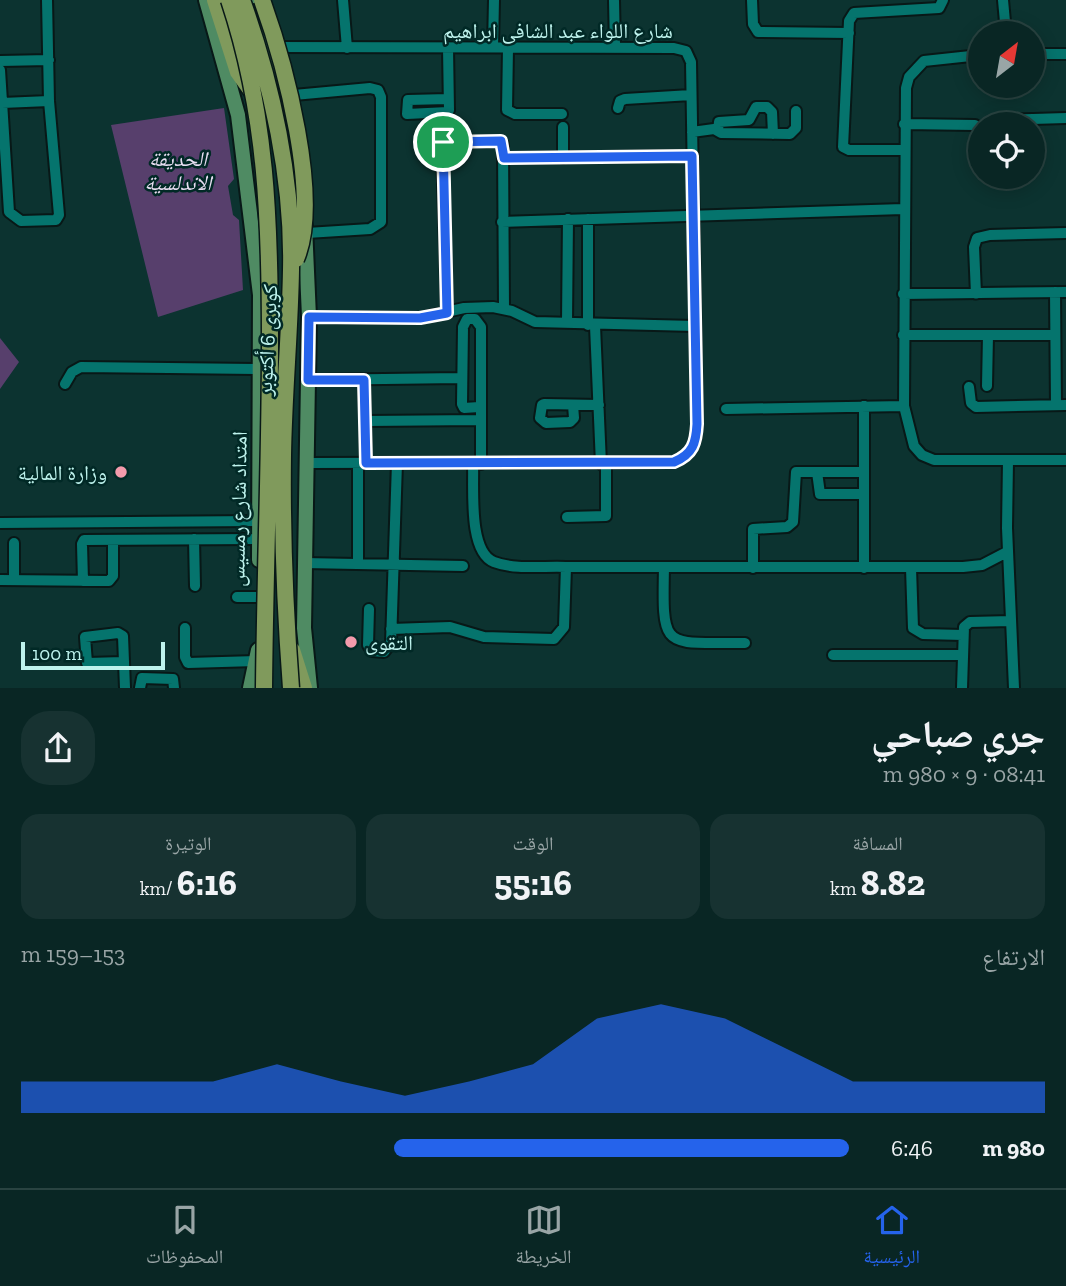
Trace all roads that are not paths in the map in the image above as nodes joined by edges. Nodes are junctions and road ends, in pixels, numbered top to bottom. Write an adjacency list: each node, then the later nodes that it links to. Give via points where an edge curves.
1 (47, 0): 25 (street)
2 (206, 0): 71 (main road, امتداد شارع رمسيس, via 231,84 245,160 260,295)
3 (215, 0): 30 (highway, bridge, via 238,72)
4 (229, 0): 30 (highway, كوبرى 6 أكتوبر, bridge)
5 (242, 0): 58 (highway, كوبرى 6 أكتوبر, bridge, via 278,142)
6 (253, 0): 16 (main road)
7 (262, 0): 58 (highway, bridge, via 282,61 300,147 301,238)
8 (343, 0): 19 (street)
9 (494, 0): 17 (street)
10 (752, 0): 15 (street, via 758,32)
11 (943, 0): 15 (street, via 936,8 854,13)
12 (1003, 0): 14 (street)
13 (614, 1): 18 (street)
14 (1005, 21)
15 (849, 33): 47 (street, via 843,147)
16 (269, 47): 19 (street, شارع اللواء عبد الشافى ابراهيم); 29 (main road)
17 (493, 47): 20 (street, شارع اللواء عبد الشافى ابراهيم); 21 (street, شارع اللواء عبد الشافى ابراهيم)
18 (615, 47): 21 (street, شارع اللواء عبد الشافى ابراهيم); 28 (street, شارع اللواء عبد الشافى ابراهيم, via 686,51 691,62)
19 (347, 48): 20 (street, شارع اللواء عبد الشافى ابراهيم)
20 (448, 48): 31 (street)
21 (508, 48): 36 (street, via 507,110)
22 (1045, 54): 23 (street)
23 (1066, 54)
24 (968, 56): 40 (street, via 933,59 916,68 906,88)
25 (49, 60): 26 (street); 32 (street)
26 (0, 61)
27 (0, 70): 33 (street)
28 (691, 95): 34 (street, via 625,99); 44 (street, شارع اللواء عبد الشافى ابراهيم)
29 (281, 96): 56 (main road); 56 (street, via 370,88 378,90 381,97 381,222 370,229)
30 (256, 97): 131 (highway, كوبرى 6 أكتوبر, bridge, via 269,231 270,446)
31 (448, 99): 37 (street, via 449,113); 37 (street, via 405,103 407,115)
32 (48, 101): 33 (street); 33 (street, via 56,220 14,219 9,212)
33 (2, 103)
34 (618, 108)
35 (796, 111): 45 (street, via 793,133)
36 (562, 114)
37 (441, 115): 46 (street)
38 (1066, 118): 39 (street)
39 (1045, 120)
40 (904, 124): 41 (street); 47 (street)
41 (968, 125)
42 (563, 127): 50 (street)
43 (718, 130): 44 (street); 45 (street); 45 (street, via 719,122 749,120 754,109 767,107 772,112)
44 (692, 132): 48 (street, شارع اللواء عبد الشافى ابراهيم)
45 (773, 134)
46 (443, 142): 49 (street, via 501,141); 63 (street)
47 (904, 149): 51 (street)
48 (692, 156): 50 (street); 52 (street, شارع اللواء عبد الشافى ابراهيم)
49 (504, 158): 50 (street); 55 (street)
50 (563, 158)
51 (903, 209): 52 (street); 60 (street)
52 (694, 214): 54 (street); 67 (street, شارع اللواء عبد الشافى ابراهيم)
53 (568, 219): 54 (street); 55 (street); 65 (street)
54 (588, 219): 66 (street)
55 (502, 222): 62 (street)
56 (307, 233): 64 (main road)
57 (1066, 233): 61 (street, via 977,238)
58 (291, 268): 127 (highway, كوبرى 6 أكتوبر, bridge, via 283,455)
59 (1060, 292): 61 (street); 70 (street)
60 (903, 294): 61 (street); 68 (street)
61 (976, 294)
62 (504, 308): 63 (street); 65 (street, via 531,321)
63 (447, 313): 64 (street, via 420,318)
64 (309, 317): 73 (main road)
65 (567, 323): 66 (street)
66 (592, 325): 67 (street); 79 (street)
67 (694, 326): 93 (street, شارع اللواء عبد الشافى ابراهيم, via 697,424 693,448 674,462)
68 (903, 335): 69 (street); 82 (street)
69 (988, 335): 70 (street); 76 (street)
70 (1054, 335): 80 (street)
71 (260, 369): 75 (street, via 81,367); 98 (main road, امتداد شارع رمسيس)
72 (460, 378): 74 (street); 83 (street, via 462,406); 83 (street, via 464,324 475,319 481,327)
73 (308, 380): 74 (street); 89 (main road)
74 (364, 380): 86 (street)
75 (65, 384)
76 (987, 386)
77 (969, 387): 80 (street, via 976,407)
78 (573, 405): 79 (street)
79 (599, 405): 93 (street)
80 (1061, 405)
81 (864, 406): 82 (street); 84 (street); 95 (street)
82 (904, 406): 88 (street, via 909,434 922,455 947,461)
83 (479, 407): 85 (street)
84 (726, 409)
85 (480, 420): 86 (street); 92 (street)
86 (366, 421): 90 (street)
87 (1066, 460): 88 (street)
88 (1008, 461): 104 (street)
89 (306, 463): 90 (street, شارع اللواء عبد الشافى ابراهيم); 105 (main road)
90 (362, 463): 91 (street, شارع اللواء عبد الشافى ابراهيم); 106 (street)
91 (397, 463): 92 (street, شارع اللواء عبد الشافى ابراهيم); 107 (street)
92 (477, 464): 93 (street, شارع اللواء عبد الشافى ابراهيم); 109 (street, via 476,535 481,552 505,564)
93 (604, 464): 97 (street, via 606,516)
94 (817, 472): 95 (street); 96 (street, via 820,494); 111 (street, via 795,474 790,526 753,529)
95 (864, 472): 96 (street)
96 (864, 494): 112 (street)
97 (567, 517)
98 (260, 521): 99 (street); 101 (main road, امتداد شارع رمسيس)
99 (0, 523)
100 (194, 539): 101 (street); 102 (street); 117 (street)
101 (259, 539): 119 (main road, امتداد شارع رمسيس)
102 (113, 540): 116 (street, via 112,578); 116 (street, via 83,541)
103 (14, 543): 114 (street)
104 (1007, 552): 113 (street, via 973,567); 121 (street)
105 (304, 563): 106 (street); 123 (main road)
106 (358, 564): 107 (street)
107 (394, 564): 108 (street); 124 (street)
108 (463, 566)
109 (566, 567): 110 (street); 124 (street, via 564,627 554,639 484,637 450,627)
110 (664, 568): 111 (street); 128 (street, via 663,619 672,638 682,643)
111 (753, 568): 112 (street)
112 (864, 568): 113 (street)
113 (911, 568): 126 (street, via 913,628 923,634)
114 (14, 579): 115 (street); 116 (street)
115 (0, 580)
116 (83, 581)
117 (195, 586)
118 (237, 597): 119 (street)
119 (258, 597): 125 (main road, امتداد شارع رمسيس)
120 (369, 609): 124 (street, via 369,648 386,650)
121 (1011, 621): 126 (street, via 970,622); 143 (street)
122 (185, 628): 131 (street, via 188,663)
123 (304, 628): 125 (main road); 141 (main road)
124 (391, 629)
125 (258, 630): 131 (main road, امتداد شارع رمسيس)
126 (963, 635): 130 (street)
127 (287, 636): 139 (highway, كوبرى 6 أكتوبر, bridge); 140 (highway, bridge)
128 (745, 643)
129 (833, 654): 130 (street)
130 (962, 655): 142 (street)
131 (261, 656): 136 (main road, امتداد شارع رمسيس); 137 (highway, bridge); 138 (highway, كوبرى 6 أكتوبر, bridge)
132 (123, 662): 133 (street)
133 (125, 688)
134 (140, 688): 135 (street, via 142,678 167,677 173,679)
135 (174, 688)
136 (250, 688)
137 (256, 688)
138 (264, 688)
139 (291, 688)
140 (304, 688)
141 (310, 688)
142 (962, 688)
143 (1014, 688)

